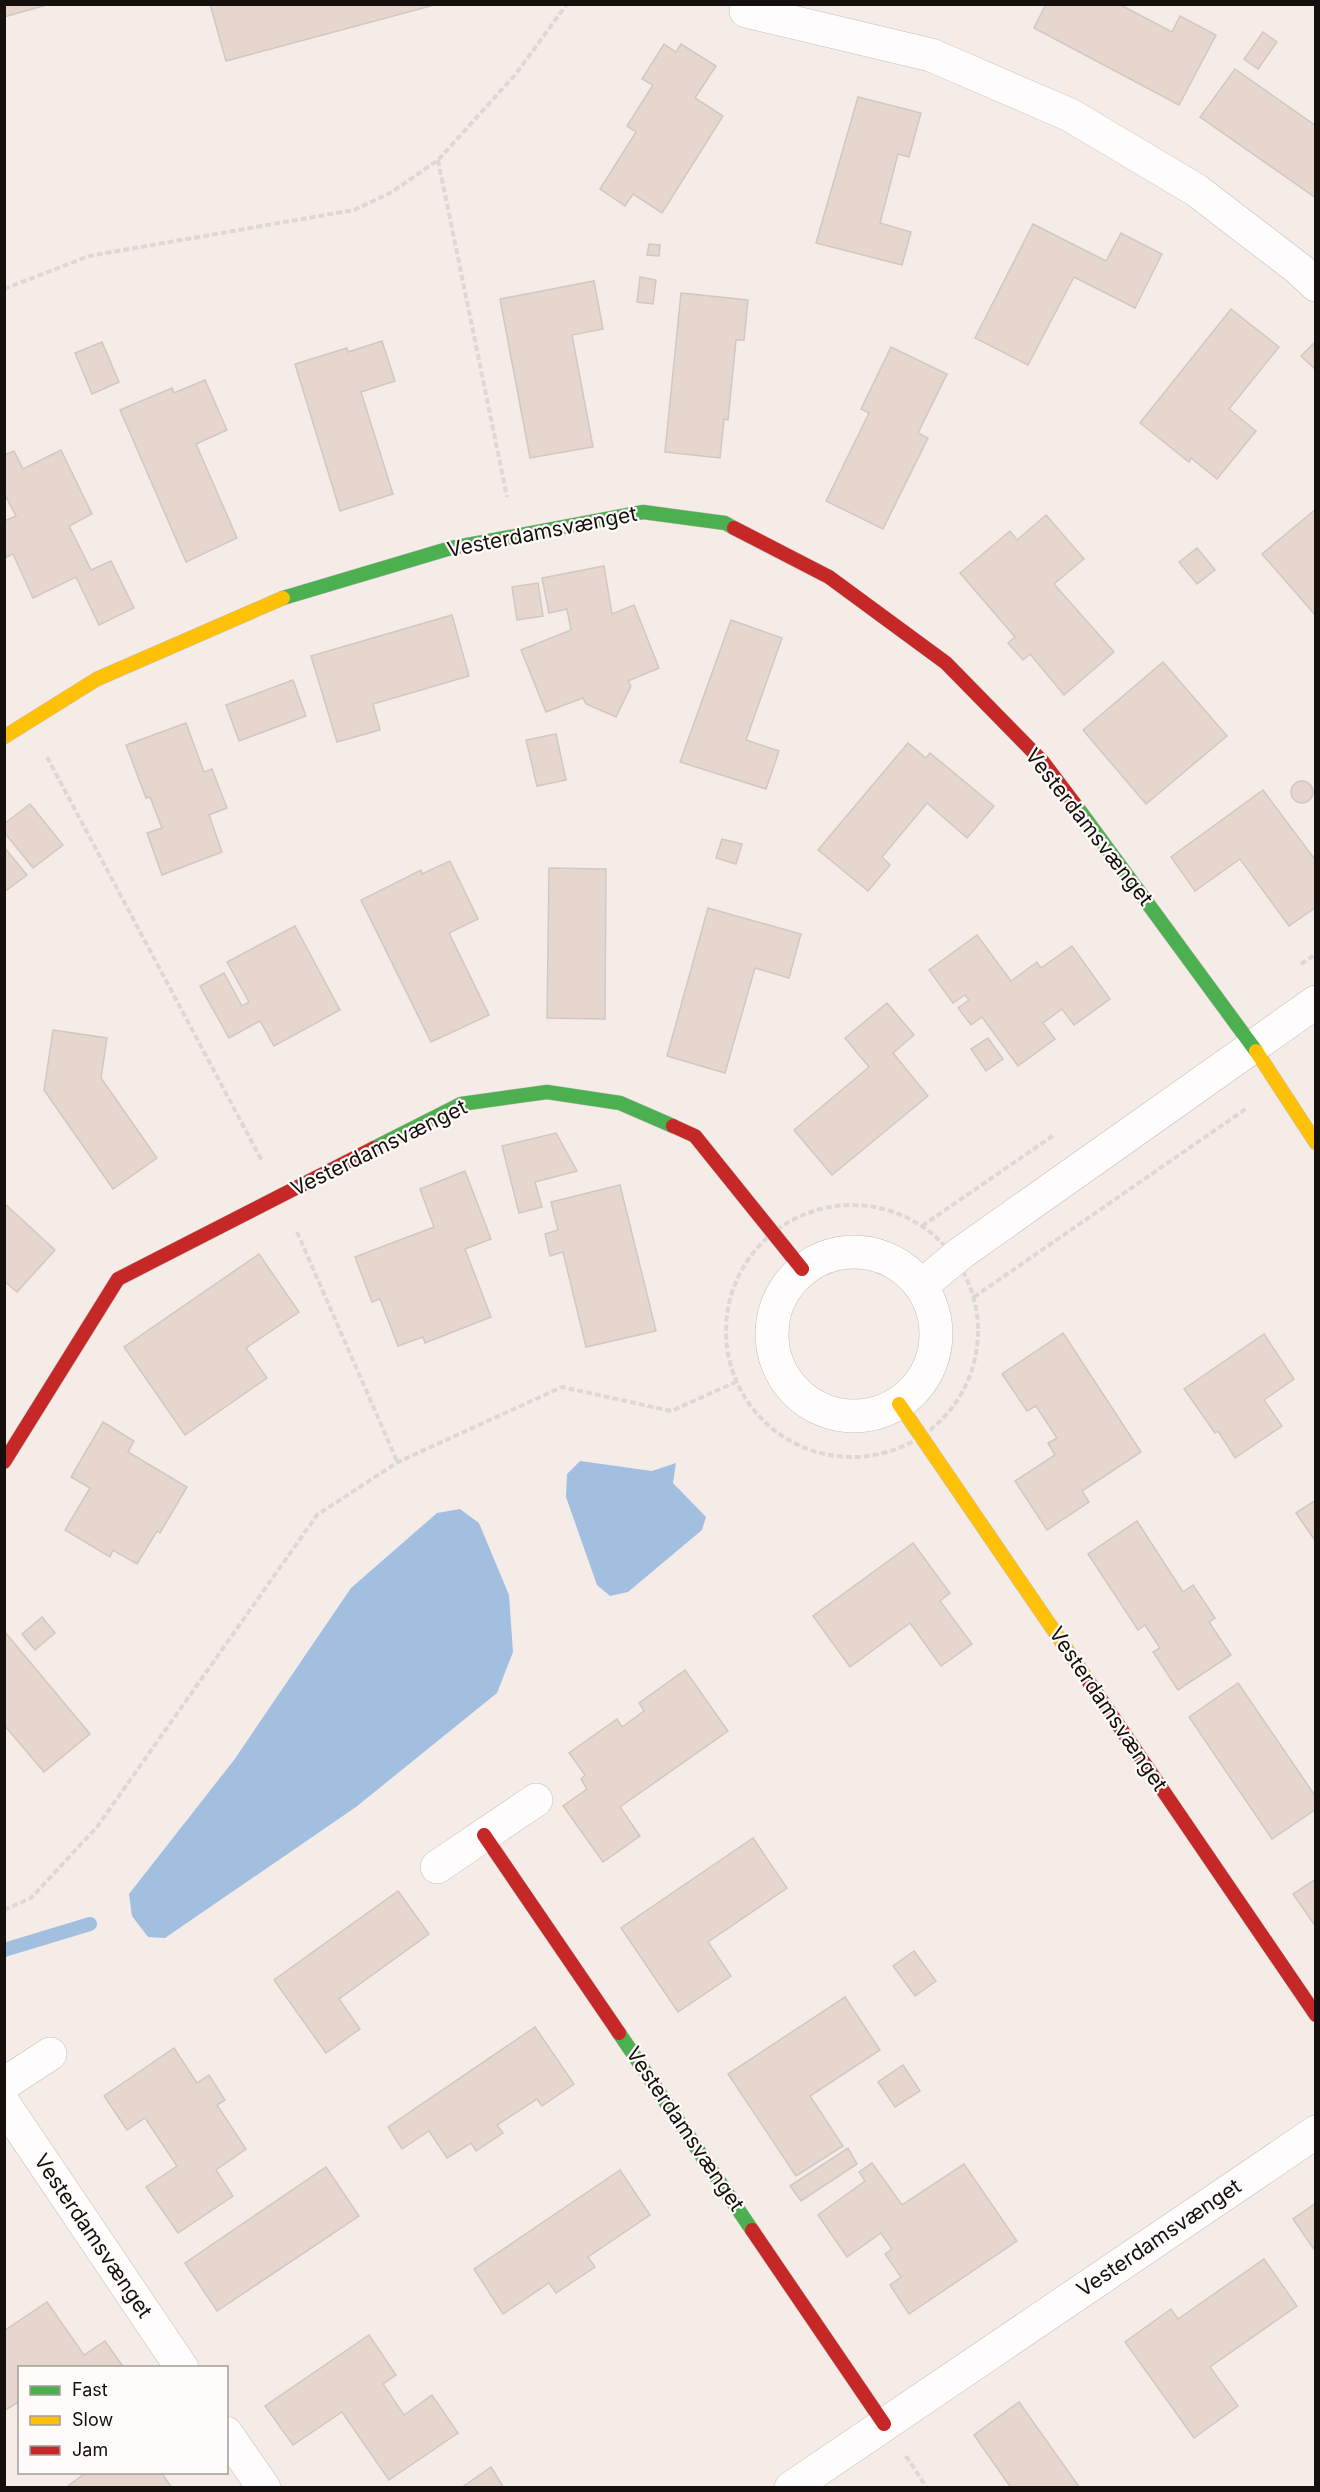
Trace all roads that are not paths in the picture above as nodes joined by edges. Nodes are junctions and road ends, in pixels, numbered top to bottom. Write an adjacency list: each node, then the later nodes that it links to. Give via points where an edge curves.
1 (748, 4): 2 (street, via 746,11 931,56 1070,115 1196,190)
2 (1316, 285)
3 (4, 737): 5 (street, Vesterdamsvænget, via 97,679 282,598 451,548 643,512 725,523 829,577 946,663 1043,762)
4 (1316, 1002): 5 (street)
5 (1253, 1046): 6 (street, Vesterdamsvænget); 8 (street)
6 (1316, 1143)
7 (802, 1269): 8 (street, via 825,1257 852,1252 878,1256 902,1268); 9 (street, via 780,1297 771,1332 778,1368 799,1396 830,1414 866,1417); 10 (street, Vesterdamsvænget, via 695,1136 620,1103 547,1092 461,1104 118,1280)
8 (921, 1286): 9 (street, via 935,1316 935,1349 923,1380)
9 (899, 1404): 14 (street, Vesterdamsvænget)
10 (4, 1462)
11 (536, 1800): 12 (street)
12 (484, 1835): 13 (street); 20 (street, Vesterdamsvænget)
13 (437, 1867)
14 (1316, 2015)
15 (50, 2054): 16 (street)
16 (4, 2084)
17 (4, 2104): 19 (street, Vesterdamsvænget)
18 (1316, 2132): 20 (street, Vesterdamsvænget)
19 (181, 2366)
20 (884, 2424): 23 (street, Vesterdamsvænget)
21 (228, 2436): 22 (street)
22 (264, 2487)
23 (790, 2487)

